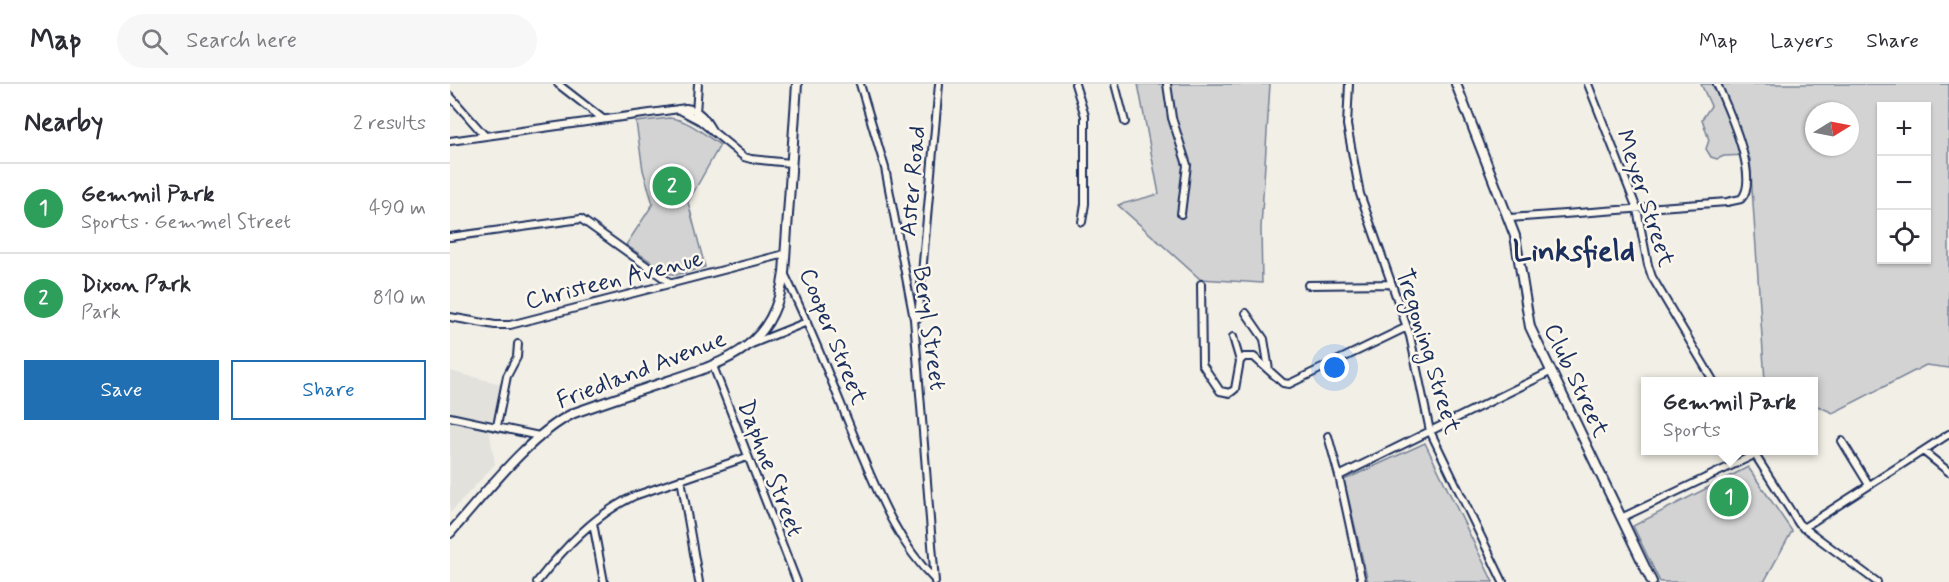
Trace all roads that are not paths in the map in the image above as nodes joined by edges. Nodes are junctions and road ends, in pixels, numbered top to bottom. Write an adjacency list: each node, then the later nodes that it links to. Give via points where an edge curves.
1 (558, 84): 15 (street)
2 (698, 84): 14 (street)
3 (797, 84): 19 (main road, Cooper Street)
4 (860, 84): 33 (street, Beryl Street, via 880,147)
5 (939, 84): 33 (street, Aster Road)
6 (1075, 84): 23 (street, via 1085,116)
7 (1115, 84): 16 (street)
8 (1167, 84): 21 (street, via 1170,110 1187,165)
9 (1349, 84): 29 (street, Tregoning Street, via 1347,125 1360,195)
10 (1456, 84): 22 (main road, Club Street)
11 (1588, 84): 20 (street, Meyer Street)
12 (1717, 84): 20 (street, via 1743,154 1747,188 1743,196 1728,202)
13 (450, 96): 17 (street)
14 (693, 113): 15 (street, via 677,109); 19 (street, via 744,157)
15 (603, 119): 17 (street)
16 (1125, 122)
17 (485, 136): 18 (street)
18 (450, 141)
19 (791, 163): 25 (main road, Cooper Street)
20 (1637, 209): 22 (street); 43 (street, Meyer Street, via 1652,277)
21 (1181, 214)
22 (1510, 218): 42 (main road, Club Street, via 1530,327)
23 (1083, 222)
24 (450, 237): 27 (street, via 581,219)
25 (785, 254): 26 (main road, Cooper Street); 27 (street, Christeen Avenue)
26 (784, 273): 34 (street, Cooper Street); 38 (main road, Friedland Avenue, via 771,317)
27 (672, 284): 32 (street, Christeen Avenue, via 510,325)
28 (1201, 284): 39 (street, via 1201,360 1220,391 1230,393 1235,389)
29 (1392, 284): 30 (street); 35 (street, Tregoning Street)
30 (1308, 285)
31 (1246, 313): 41 (street, via 1264,339)
32 (450, 317)
33 (916, 318): 63 (street, Beryl Street)
34 (807, 322): 38 (street, Friedland Avenue); 63 (street, Cooper Street, via 888,514)
35 (1407, 327): 41 (street, via 1289,384); 46 (street, Tregoning Street)
36 (1233, 337): 39 (street)
37 (518, 344): 45 (street)
38 (749, 345): 40 (main road, Friedland Avenue)
39 (1240, 361): 41 (street, via 1254,357)
40 (713, 366): 48 (main road, Friedland Avenue, via 574,413); 54 (street, Daphne Street)
41 (1269, 371)
42 (1550, 372): 46 (street); 59 (main road, Club Street)
43 (1712, 377)
44 (450, 417): 45 (street)
45 (497, 426): 48 (street)
46 (1430, 431): 56 (street); 69 (street, Tregoning Street)
47 (1949, 434): 51 (street)
48 (539, 436): 62 (main road, Friedland Avenue)
49 (1328, 436): 56 (street)
50 (1842, 441): 58 (street)
51 (1923, 451): 55 (street); 58 (street)
52 (1747, 455): 59 (street)
53 (1755, 455): 61 (street)
54 (747, 457): 57 (street); 67 (street, Daphne Street)
55 (1949, 472)
56 (1339, 476): 68 (street)
57 (681, 479): 60 (street, via 630,498); 66 (street)
58 (1869, 485): 61 (street)
59 (1621, 518): 70 (main road, Club Street)
60 (593, 523): 64 (street); 65 (street)
61 (1803, 528): 71 (street)
62 (450, 533)
63 (935, 581)
64 (537, 582)
65 (604, 582)
66 (699, 582)
67 (796, 582)
68 (1362, 582)
69 (1503, 582)
70 (1652, 582)
71 (1876, 582)

